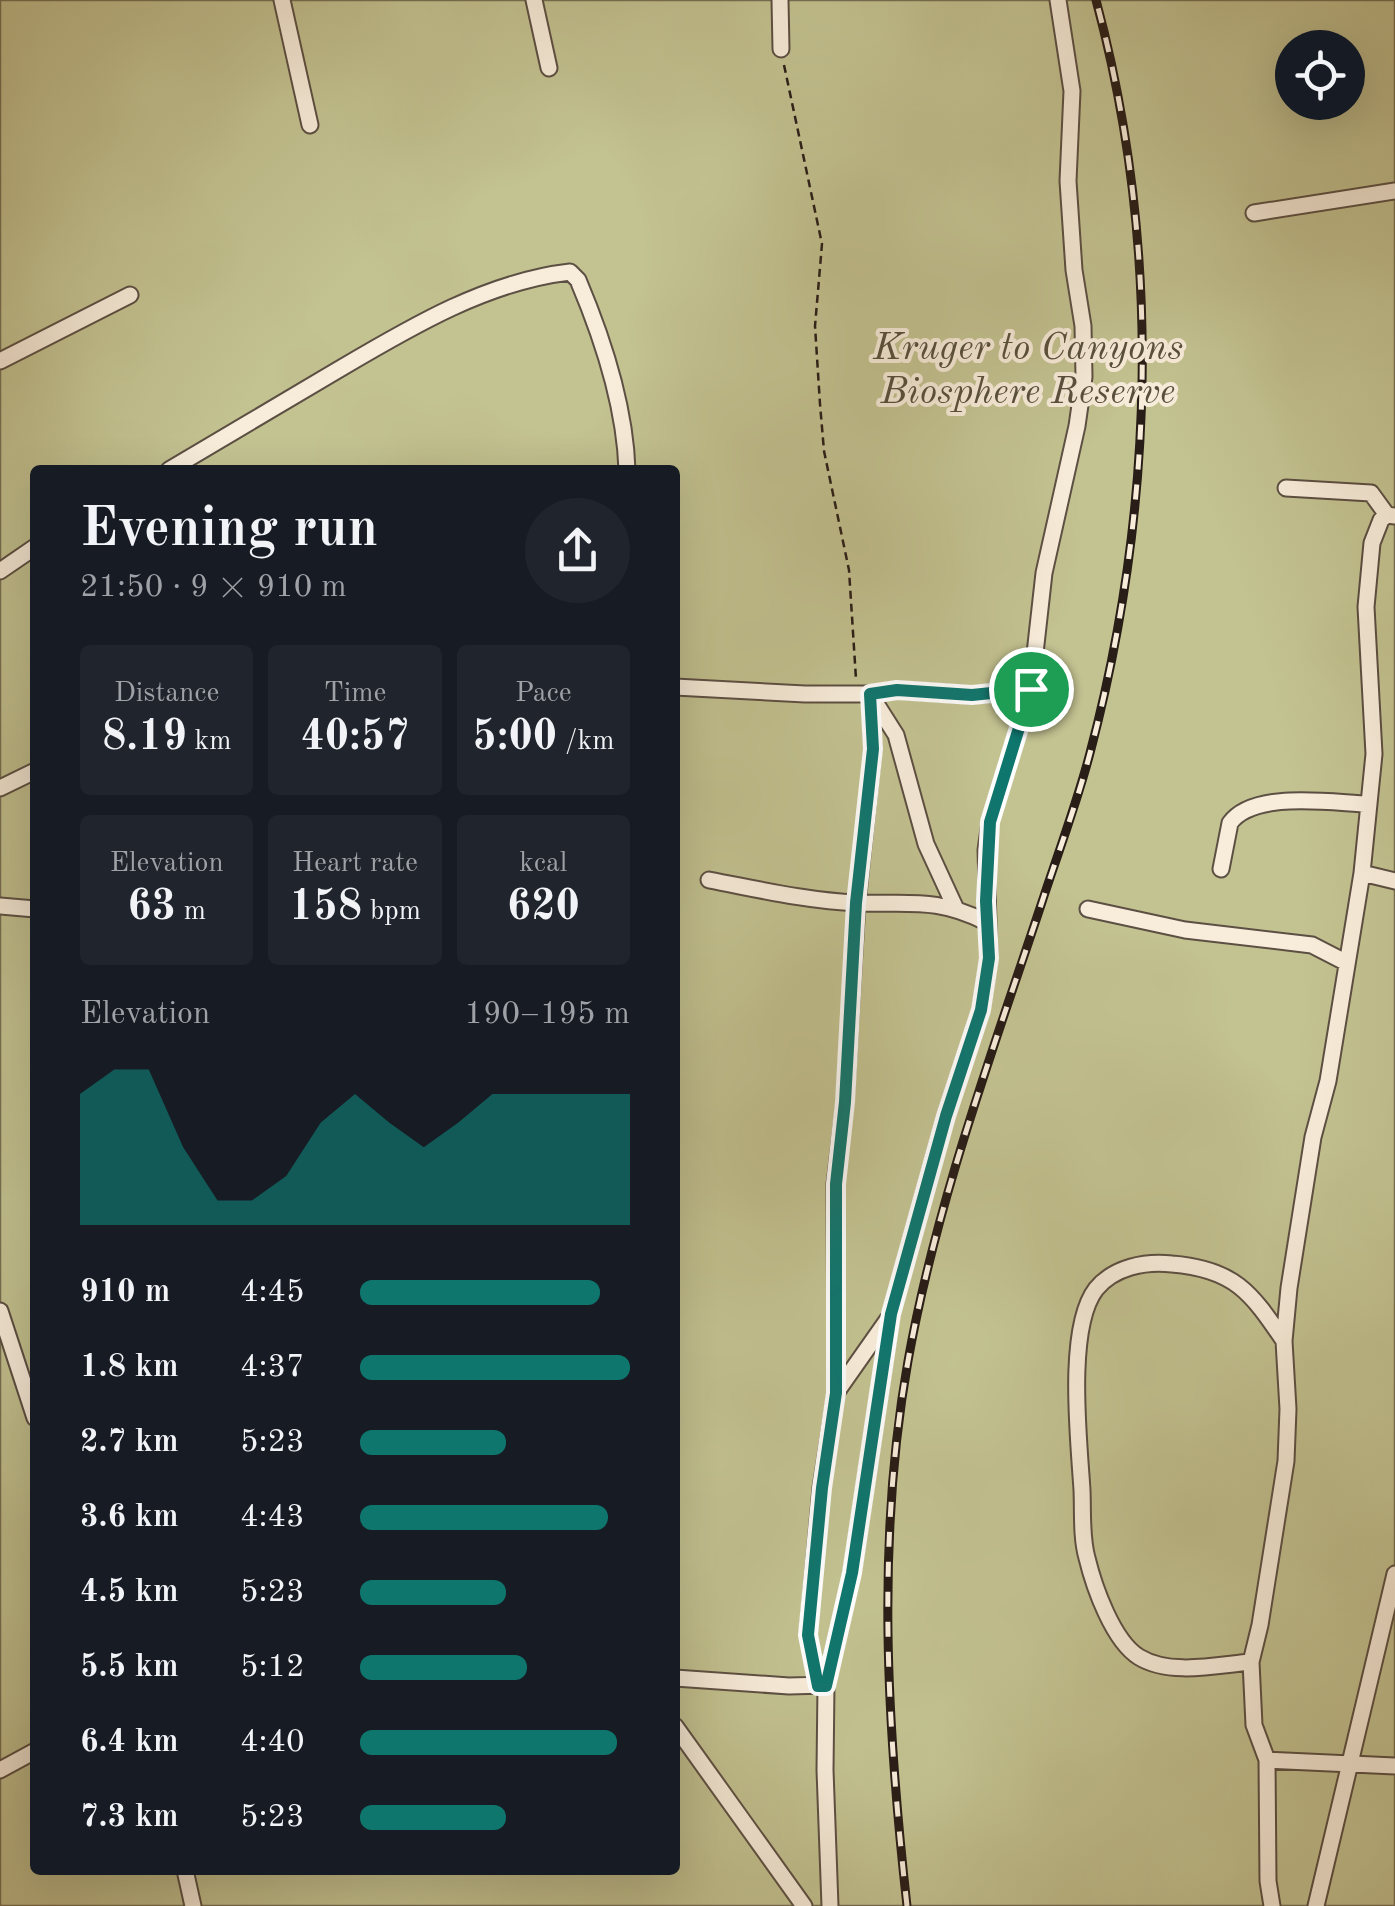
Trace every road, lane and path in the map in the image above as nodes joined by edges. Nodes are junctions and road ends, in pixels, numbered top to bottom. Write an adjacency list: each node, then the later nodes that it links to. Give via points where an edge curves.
1 (282, 0): 7 (street)
2 (534, 0): 6 (street)
3 (780, 0): 5 (street)
4 (1058, 0): 19 (street, via 1072,91 1068,181 1084,377 1044,573)
5 (781, 49): 20 (path, via 822,244 814,326 824,451 849,570)
6 (549, 68)
7 (310, 125)
8 (1395, 191): 9 (street)
9 (1254, 213)
10 (130, 295): 11 (street)
11 (0, 362)
12 (178, 465): 13 (street, via 419,325 522,281 570,272 606,356)
13 (627, 465)
14 (1286, 488): 15 (street, via 1371,493)
15 (1391, 515): 23 (street, via 1372,543 1368,578 1374,754)
16 (30, 550): 17 (street)
17 (0, 571)
18 (680, 687): 20 (street)
19 (1031, 689): 20 (street); 33 (street, via 990,822)
20 (863, 694): 28 (street, via 873,749); 30 (street, via 896,736 926,844)
21 (30, 773): 22 (street)
22 (0, 788)
23 (1369, 804): 24 (street, via 1250,807 1232,820); 25 (street)
24 (1221, 869)
25 (1362, 873): 27 (street); 34 (street)
26 (709, 880): 28 (street)
27 (1395, 881)
28 (856, 903): 30 (street); 38 (street, via 836,1184)
29 (0, 906): 32 (street)
30 (956, 907): 33 (street)
31 (1088, 908): 34 (street, via 1185,930 1312,944)
32 (30, 909)
33 (986, 922): 36 (street, via 989,958 981,1010)
34 (1347, 962): 37 (street, via 1312,1137)
35 (0, 1311): 39 (street)
36 (891, 1314): 38 (street); 43 (street, via 852,1573)
37 (1284, 1341): 41 (street, via 1286,1461); 41 (street, via 1233,1279 1159,1262 1106,1278 1085,1314 1078,1350 1085,1554 1122,1639 1136,1656 1156,1664)
38 (836, 1393): 43 (street, via 808,1635)
39 (30, 1403)
40 (1395, 1574): 47 (street)
41 (1251, 1662): 46 (street, via 1254,1725)
42 (680, 1678): 43 (street)
43 (822, 1686): 53 (street)
44 (680, 1733): 52 (street)
45 (30, 1754): 49 (street)
46 (1267, 1760): 47 (street); 54 (street)
47 (1347, 1766): 48 (street); 55 (street)
48 (1395, 1766)
49 (0, 1770)
50 (186, 1875): 51 (street)
51 (193, 1906)
52 (804, 1906)
53 (830, 1906)
54 (1272, 1906)
55 (1316, 1906)

